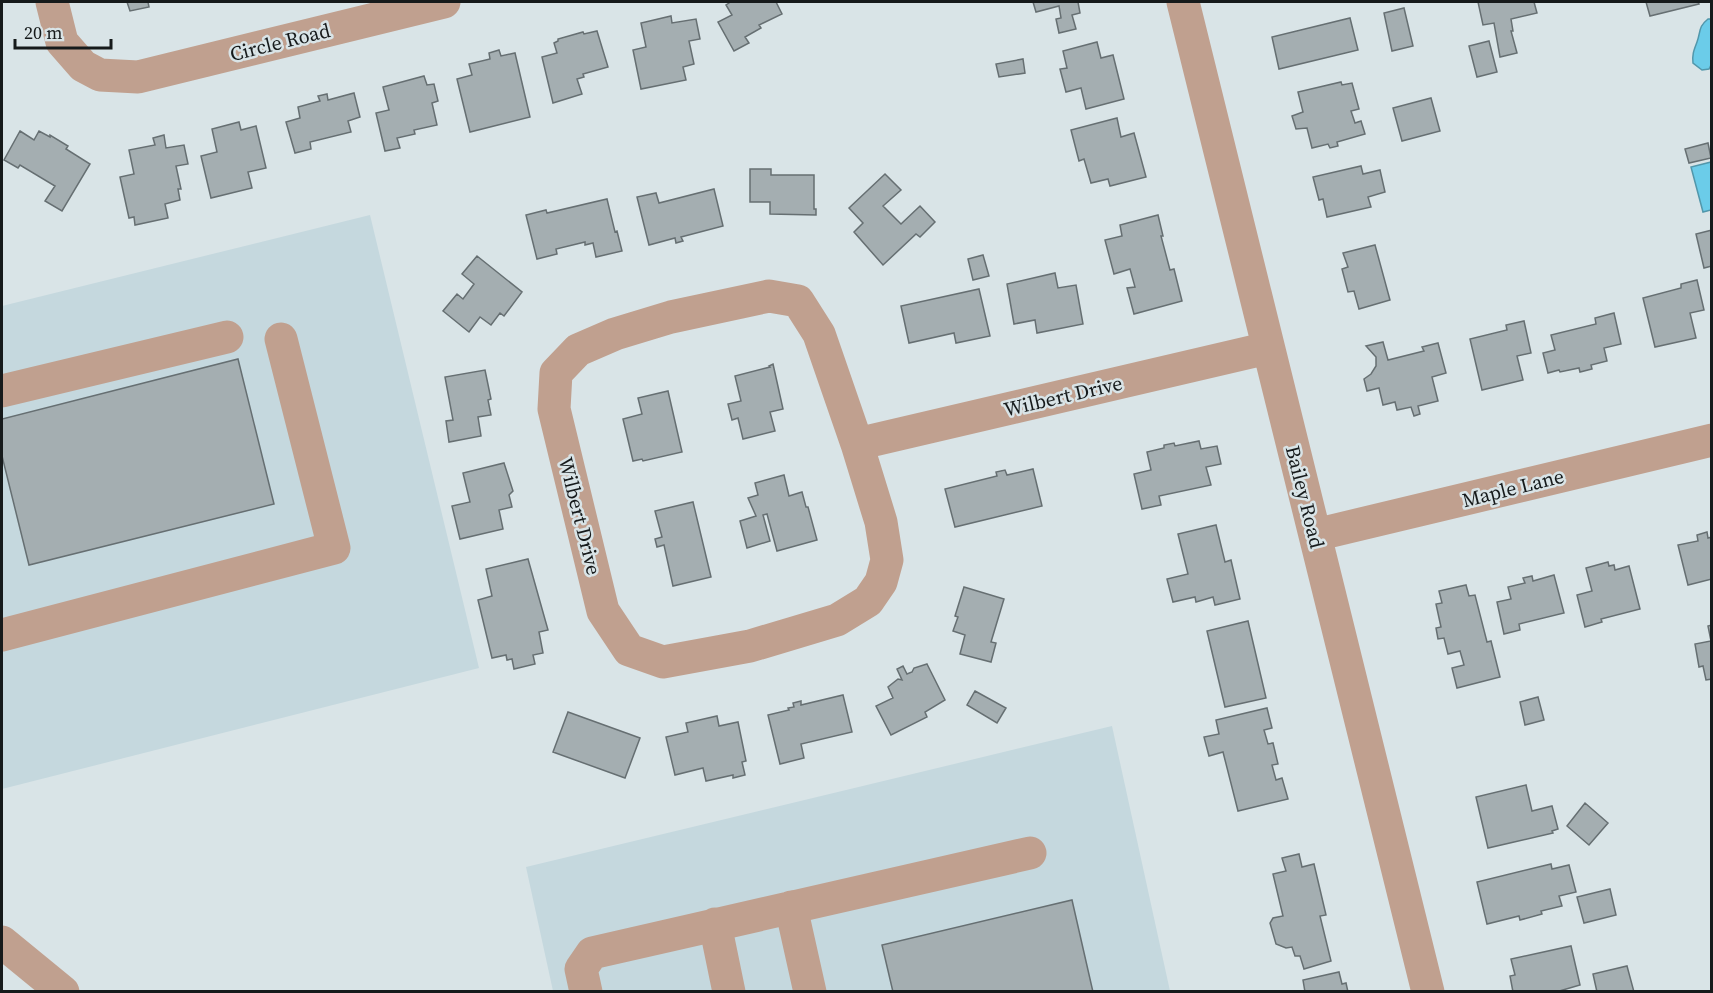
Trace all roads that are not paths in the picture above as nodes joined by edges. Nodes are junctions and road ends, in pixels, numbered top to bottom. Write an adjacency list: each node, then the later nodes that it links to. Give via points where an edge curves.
1 (52, 2): 2 (street, Circle Road, via 62,42 83,66 100,75 138,77)
2 (444, 2)
3 (1183, 2): 6 (street, Bailey Road)
4 (227, 337): 7 (street)
5 (281, 339): 11 (street, via 334,548)
6 (1268, 348): 9 (street, Wilbert Drive); 10 (street, Bailey Road)
7 (2, 391)
8 (1712, 440): 10 (street, Maple Lane)
9 (857, 444): 9 (street, Wilbert Drive, via 881,522 887,560 881,582 868,602 837,620 750,646 663,662 629,650 603,611 554,409 556,373 578,350 671,317 769,296 798,302 819,334)
10 (1315, 535): 20 (street, Bailey Road)
11 (2, 635)
12 (1030, 852): 13 (street)
13 (791, 907): 14 (street); 19 (street)
14 (715, 924): 17 (street, via 592,953 581,969); 18 (street)
15 (2, 942): 16 (street)
16 (63, 992)
17 (586, 992)
18 (729, 992)
19 (810, 992)
20 (1428, 992)

